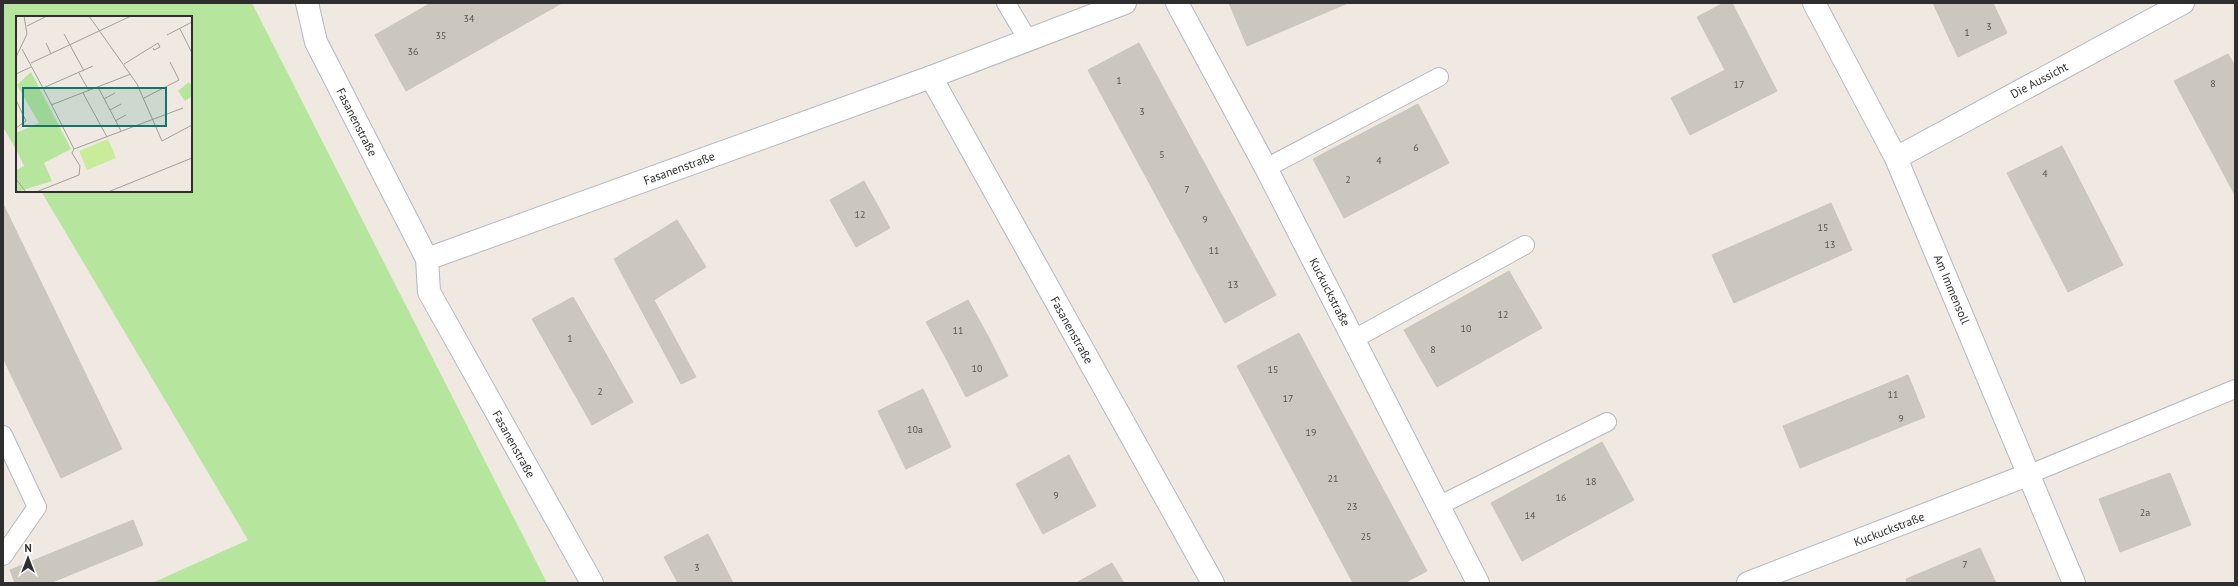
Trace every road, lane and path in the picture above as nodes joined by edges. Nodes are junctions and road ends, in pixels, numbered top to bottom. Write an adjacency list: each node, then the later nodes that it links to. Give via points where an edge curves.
1 (307, 3): 13 (street, Fasanenstraße, via 316,42)
2 (1006, 3): 7 (lane)
3 (1125, 3): 7 (street, Fasanenstraße)
4 (1177, 3): 11 (street, Kuckuckstraße)
5 (1814, 3): 10 (street, Am Immensoll)
6 (2183, 3): 10 (street, Die Aussicht)
7 (1028, 40): 8 (street, Fasanenstraße)
8 (932, 77): 13 (street, Fasanenstraße); 22 (street, Fasanenstraße)
9 (1439, 77): 11 (lane)
10 (1896, 158): 18 (street, Am Immensoll)
11 (1266, 168): 14 (street, Kuckuckstraße)
12 (1525, 245): 14 (lane)
13 (427, 259): 21 (street, Fasanenstraße, via 429,292)
14 (1354, 339): 19 (street, Kuckuckstraße)
15 (2235, 389): 18 (lane)
16 (1607, 422): 19 (lane)
17 (3, 435): 20 (lane, via 37,507)
18 (2030, 474): 24 (street, Kuckuckstraße); 25 (street, Am Immensoll)
19 (1438, 506): 23 (street, Kuckuckstraße)
20 (3, 556)
21 (592, 583)
22 (1213, 583)
23 (1478, 583)
24 (1748, 583)
25 (2074, 583)

